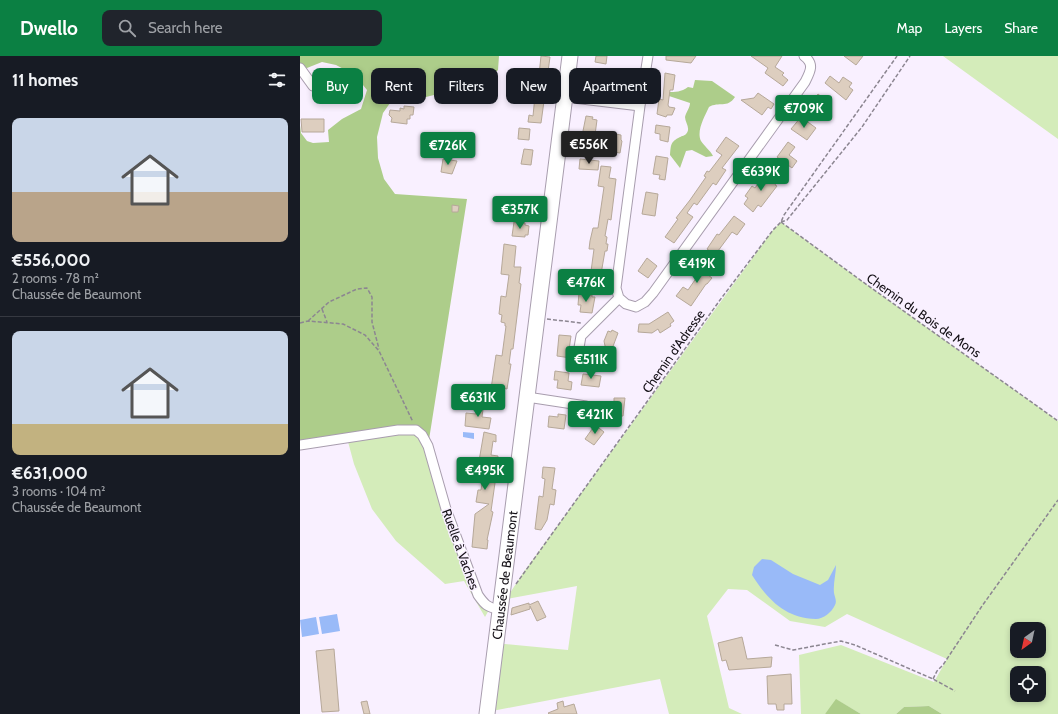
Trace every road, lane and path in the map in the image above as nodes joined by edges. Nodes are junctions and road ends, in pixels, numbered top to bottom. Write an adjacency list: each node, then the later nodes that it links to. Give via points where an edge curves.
1 (570, 56): 8 (main road, Chaussée de Beaumont)
2 (648, 56): 9 (street)
3 (804, 56): 11 (street, via 811,63 805,82 653,293 636,307 626,304)
4 (897, 56): 10 (path, Chemin d'Adresse, via 788,208)
5 (910, 56): 10 (path, via 862,127 787,220)
6 (300, 68): 7 (street)
7 (312, 85)
8 (565, 97): 9 (street); 13 (main road, Chaussée de Beaumont)
9 (640, 106): 11 (street, via 618,268 616,288)
10 (781, 222): 22 (path, Chemin du Bois de Mons); 26 (path, Chemin d'Adresse, via 720,300)
11 (619, 298): 17 (street)
12 (321, 309): 14 (path); 15 (path); 18 (path, via 343,295 367,288 372,297 372,322)
13 (537, 318): 17 (path); 20 (main road, Chaussée de Beaumont)
14 (308, 321): 15 (path); 16 (path)
15 (327, 322): 18 (path, via 343,324 365,335)
16 (300, 323)
17 (591, 325): 19 (street, via 581,336)
18 (380, 351): 23 (path)
19 (577, 359)
20 (527, 397): 21 (street); 27 (main road, Chaussée de Beaumont)
21 (586, 406)
22 (1058, 421)
23 (416, 430): 24 (street, via 398,430); 27 (street, Ruelle à Vaches, via 428,446 446,509 478,594 484,604)
24 (300, 445)
25 (1058, 500): 29 (path)
26 (514, 586)
27 (500, 610): 31 (main road, Chaussée de Beaumont)
28 (774, 645): 29 (path, via 793,650 841,641)
29 (933, 679): 30 (path)
30 (955, 691)
31 (487, 714)

